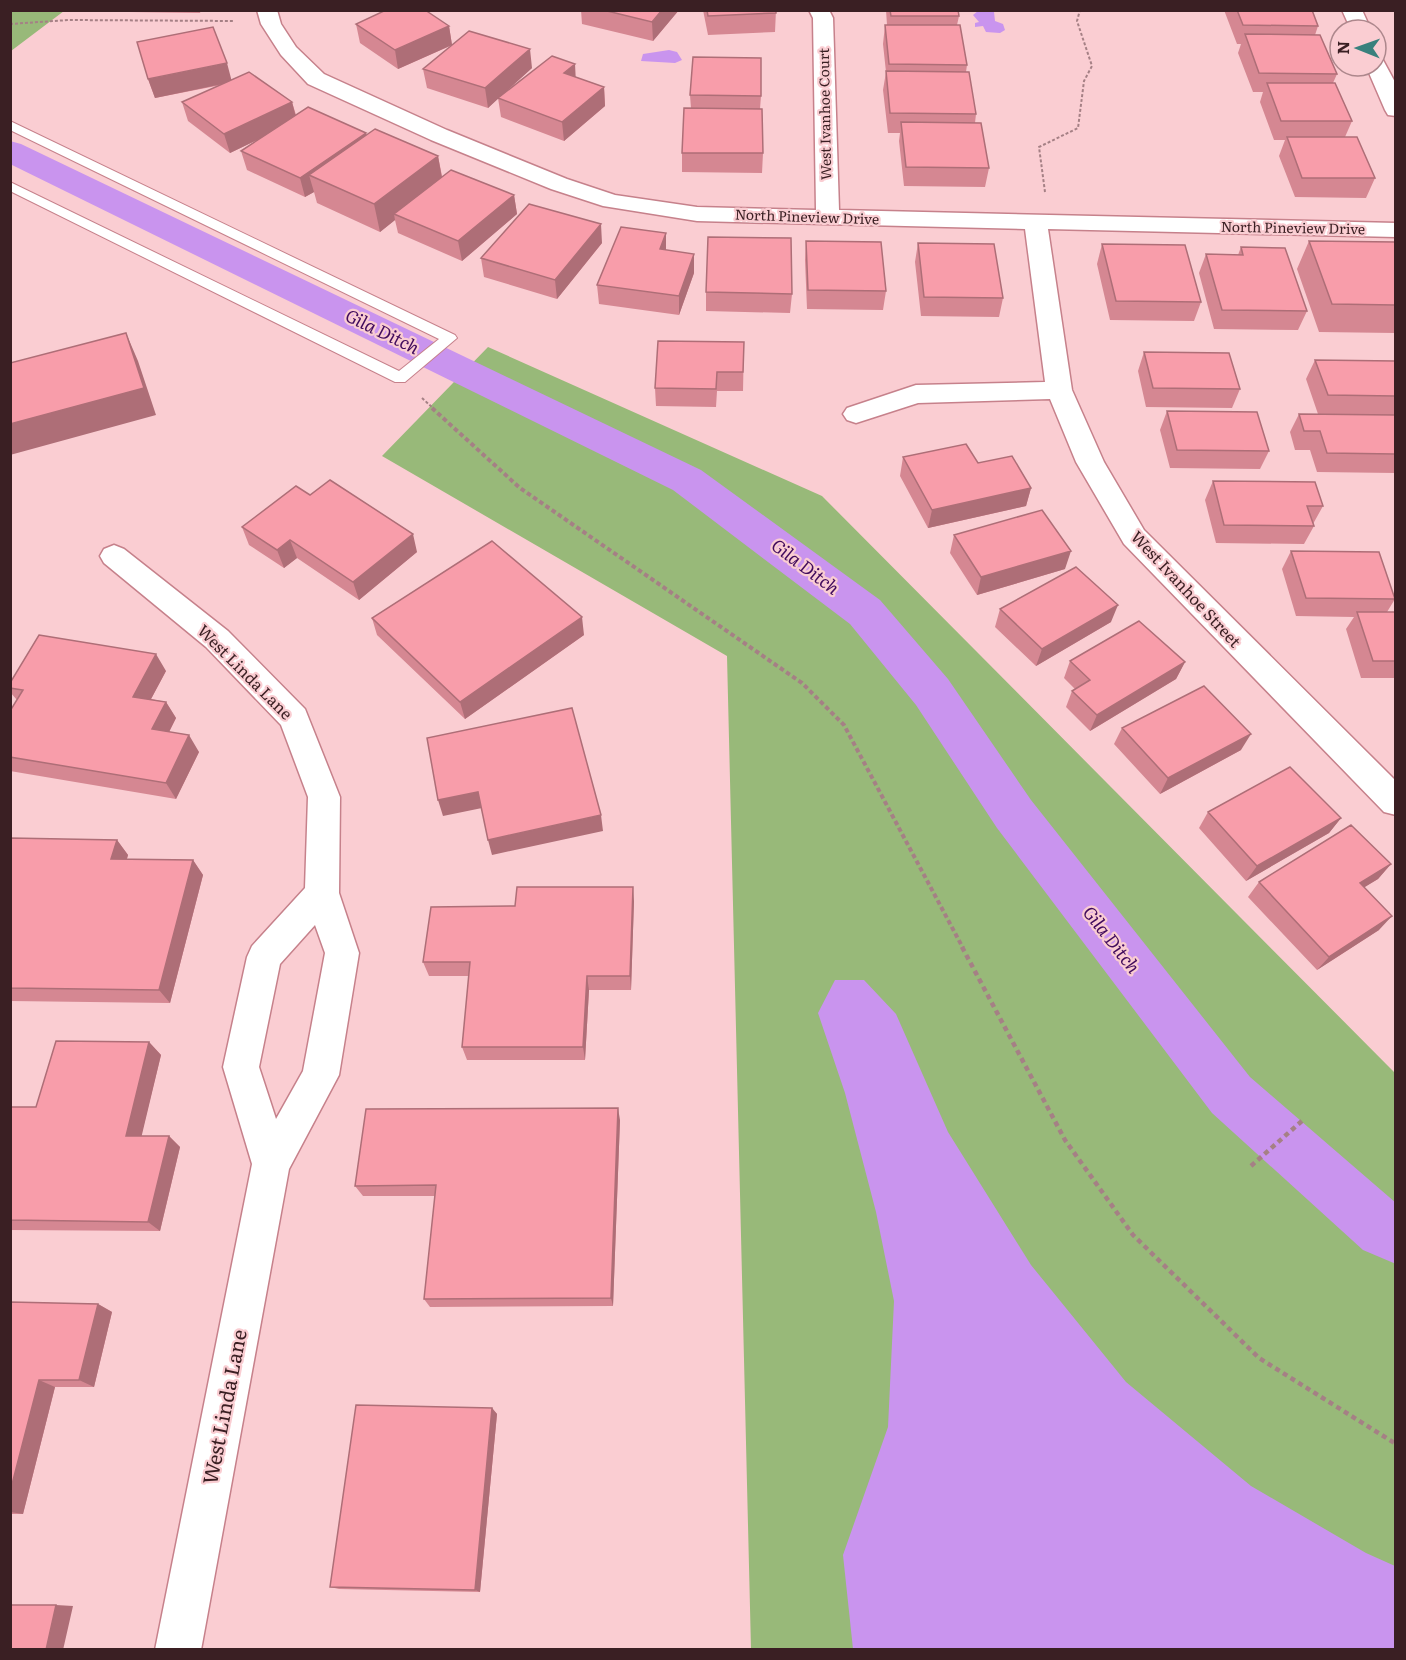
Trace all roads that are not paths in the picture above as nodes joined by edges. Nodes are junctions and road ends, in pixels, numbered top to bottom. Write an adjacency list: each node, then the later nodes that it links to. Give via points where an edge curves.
1 (819, 10): 7 (street, West Ivanhoe Court, via 823,18)
2 (269, 17): 7 (street, North Pineview Drive, via 288,51 316,79 559,184 610,201 697,214)
3 (1382, 78): 4 (street)
4 (1395, 110)
5 (10, 125): 6 (lane, via 450,338 400,378)
6 (10, 186)
7 (828, 218): 8 (street, North Pineview Drive)
8 (1044, 223): 9 (street, North Pineview Drive); 10 (street, West Ivanhoe Street)
9 (1395, 230)
10 (1059, 390): 11 (street, via 916,394); 13 (street, West Ivanhoe Street, via 1090,462 1134,537)
11 (856, 414)
12 (114, 556): 14 (street, West Linda Lane, via 217,639 294,718 324,797)
13 (1395, 802)
14 (322, 893): 15 (street, West Linda Lane, via 342,953 321,1075); 15 (street, West Linda Lane, via 264,957 241,1067)
15 (271, 1164): 16 (street, West Linda Lane)
16 (178, 1650)

